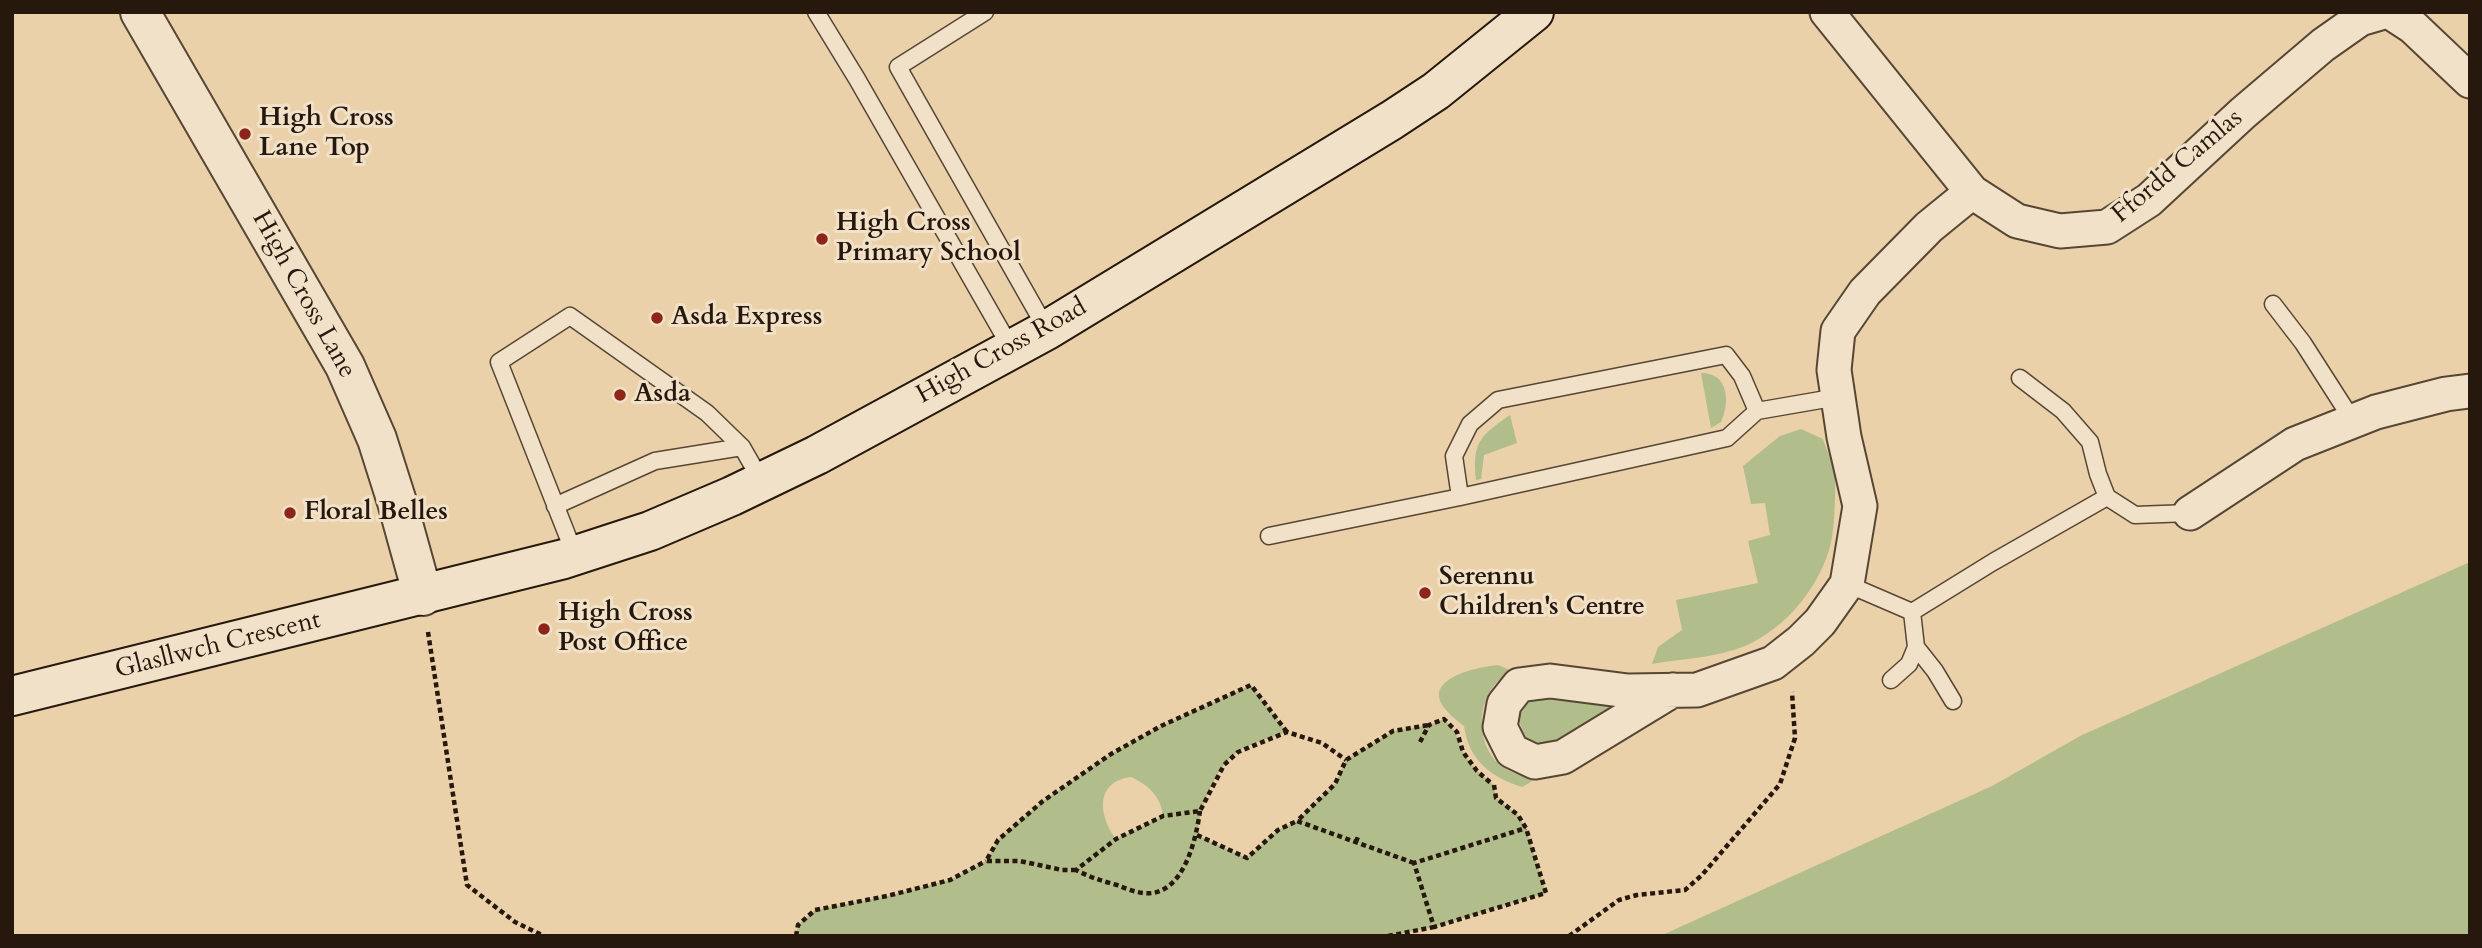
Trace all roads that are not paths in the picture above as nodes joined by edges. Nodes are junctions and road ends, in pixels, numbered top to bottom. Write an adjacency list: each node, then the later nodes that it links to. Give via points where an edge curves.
1 (140, 12): 27 (main road, High Cross Lane, via 345,366 377,439)
2 (816, 12): 12 (lane)
3 (985, 12): 11 (lane, via 898,67)
4 (1534, 12): 11 (main road, High Cross Road, via 1436,91 1392,120)
5 (1827, 12): 9 (street, Ffordd Camlas)
6 (2384, 12): 9 (street, Ffordd Camlas, via 2360,19 2323,45 2149,200 2107,228 2060,232 2017,221)
7 (2390, 12): 8 (street, via 2413,27)
8 (2470, 81)
9 (1972, 192): 15 (street, via 1929,227 1865,292 1838,331 1834,370)
10 (2273, 304): 17 (lane)
11 (1046, 330): 12 (main road, High Cross Road)
12 (1011, 348): 19 (main road, High Cross Road)
13 (2020, 378): 21 (lane, via 2063,411 2090,442)
14 (2470, 391): 17 (street)
15 (1838, 397): 16 (lane); 26 (street, via 1860,506)
16 (1757, 411): 20 (lane, via 1727,438); 20 (lane, via 1742,376 1726,355 1498,400 1470,424 1454,456)
17 (2353, 421): 23 (street, via 2295,444)
18 (742, 447): 19 (lane); 22 (lane, via 655,461); 22 (lane, via 707,413 570,316 499,362)
19 (762, 482): 25 (main road, High Cross Road, via 650,531)
20 (1460, 496): 24 (lane)
21 (2107, 497): 23 (lane, via 2135,515); 28 (lane)
22 (555, 506): 25 (lane)
23 (2190, 513)
24 (1269, 536)
25 (575, 555): 27 (main road, High Cross Road)
26 (1847, 584): 28 (lane); 31 (street, via 1820,622 1773,663 1697,690)
27 (423, 596): 32 (main road, Glasllwch Crescent)
28 (1912, 612): 29 (lane)
29 (1916, 647): 30 (lane, via 1909,664); 33 (lane)
30 (1891, 680)
31 (1673, 690)
32 (12, 696)
33 (1953, 701)

